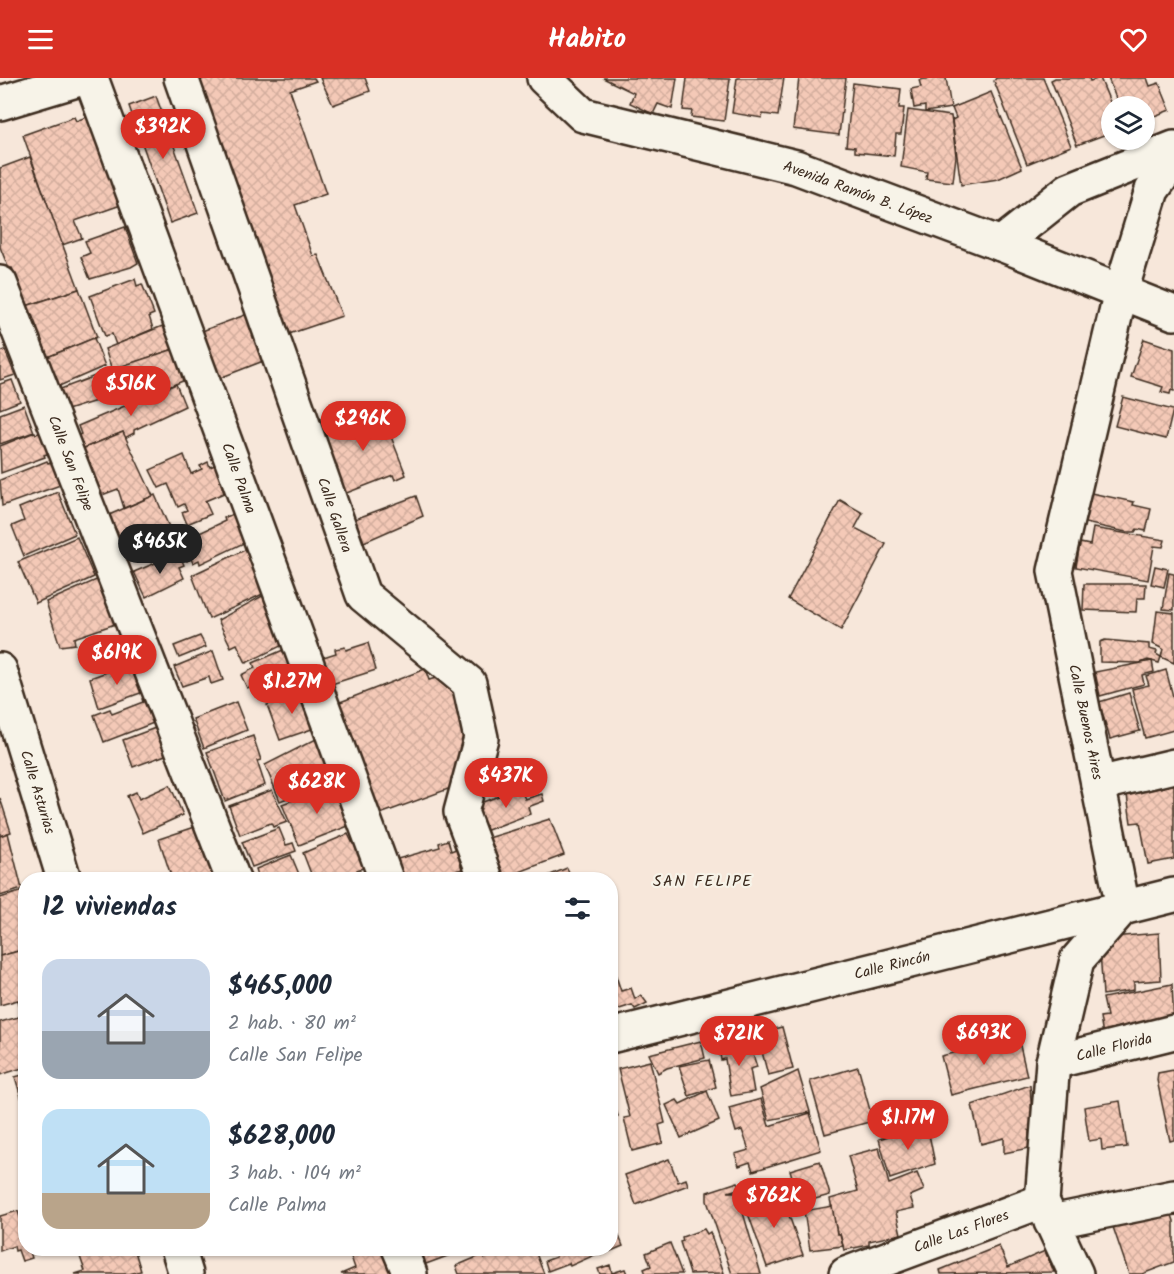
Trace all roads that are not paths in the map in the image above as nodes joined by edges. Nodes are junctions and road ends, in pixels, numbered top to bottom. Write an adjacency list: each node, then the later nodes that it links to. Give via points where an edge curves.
1 (83, 78): 5 (street)
2 (91, 78): 17 (street, Calle Palma)
3 (181, 78): 18 (street, Calle Gallera, via 363,595 469,683 481,738 461,812)
4 (544, 78): 8 (street, Avenida Ramón B. López, via 583,115 796,167)
5 (0, 103)
6 (1174, 148): 8 (street, via 1069,190)
7 (1174, 160): 10 (street, Calle Buenos Aires, via 1152,190)
8 (1001, 244): 10 (street, Avenida Ramón B. López)
9 (0, 283): 16 (street, Calle San Felipe)
10 (1121, 291): 11 (street, Avenida Ramón B. López); 14 (street, Calle Buenos Aires, via 1055,571)
11 (1174, 313)
12 (0, 670): 15 (street, Calle Asturias)
13 (1174, 766): 14 (street)
14 (1098, 784): 20 (street, Calle Buenos Aires)
15 (62, 872)
16 (230, 872)
17 (383, 872)
18 (483, 872)
19 (1174, 895): 20 (street, Calle Rincón)
20 (1123, 907): 22 (street, Calle Rincón); 23 (street, via 1077,960)
21 (1174, 1032): 23 (street, Calle Florida)
22 (618, 1034)
23 (1053, 1062): 25 (street)
24 (1174, 1197): 25 (street, Calle Las Flores)
25 (1046, 1211): 28 (street, Calle Las Flores); 32 (street)
26 (180, 1256): 29 (street)
27 (402, 1256): 30 (street)
28 (902, 1264): 31 (street, Calle Las Flores)
29 (186, 1274)
30 (410, 1274)
31 (846, 1274)
32 (1076, 1274)

